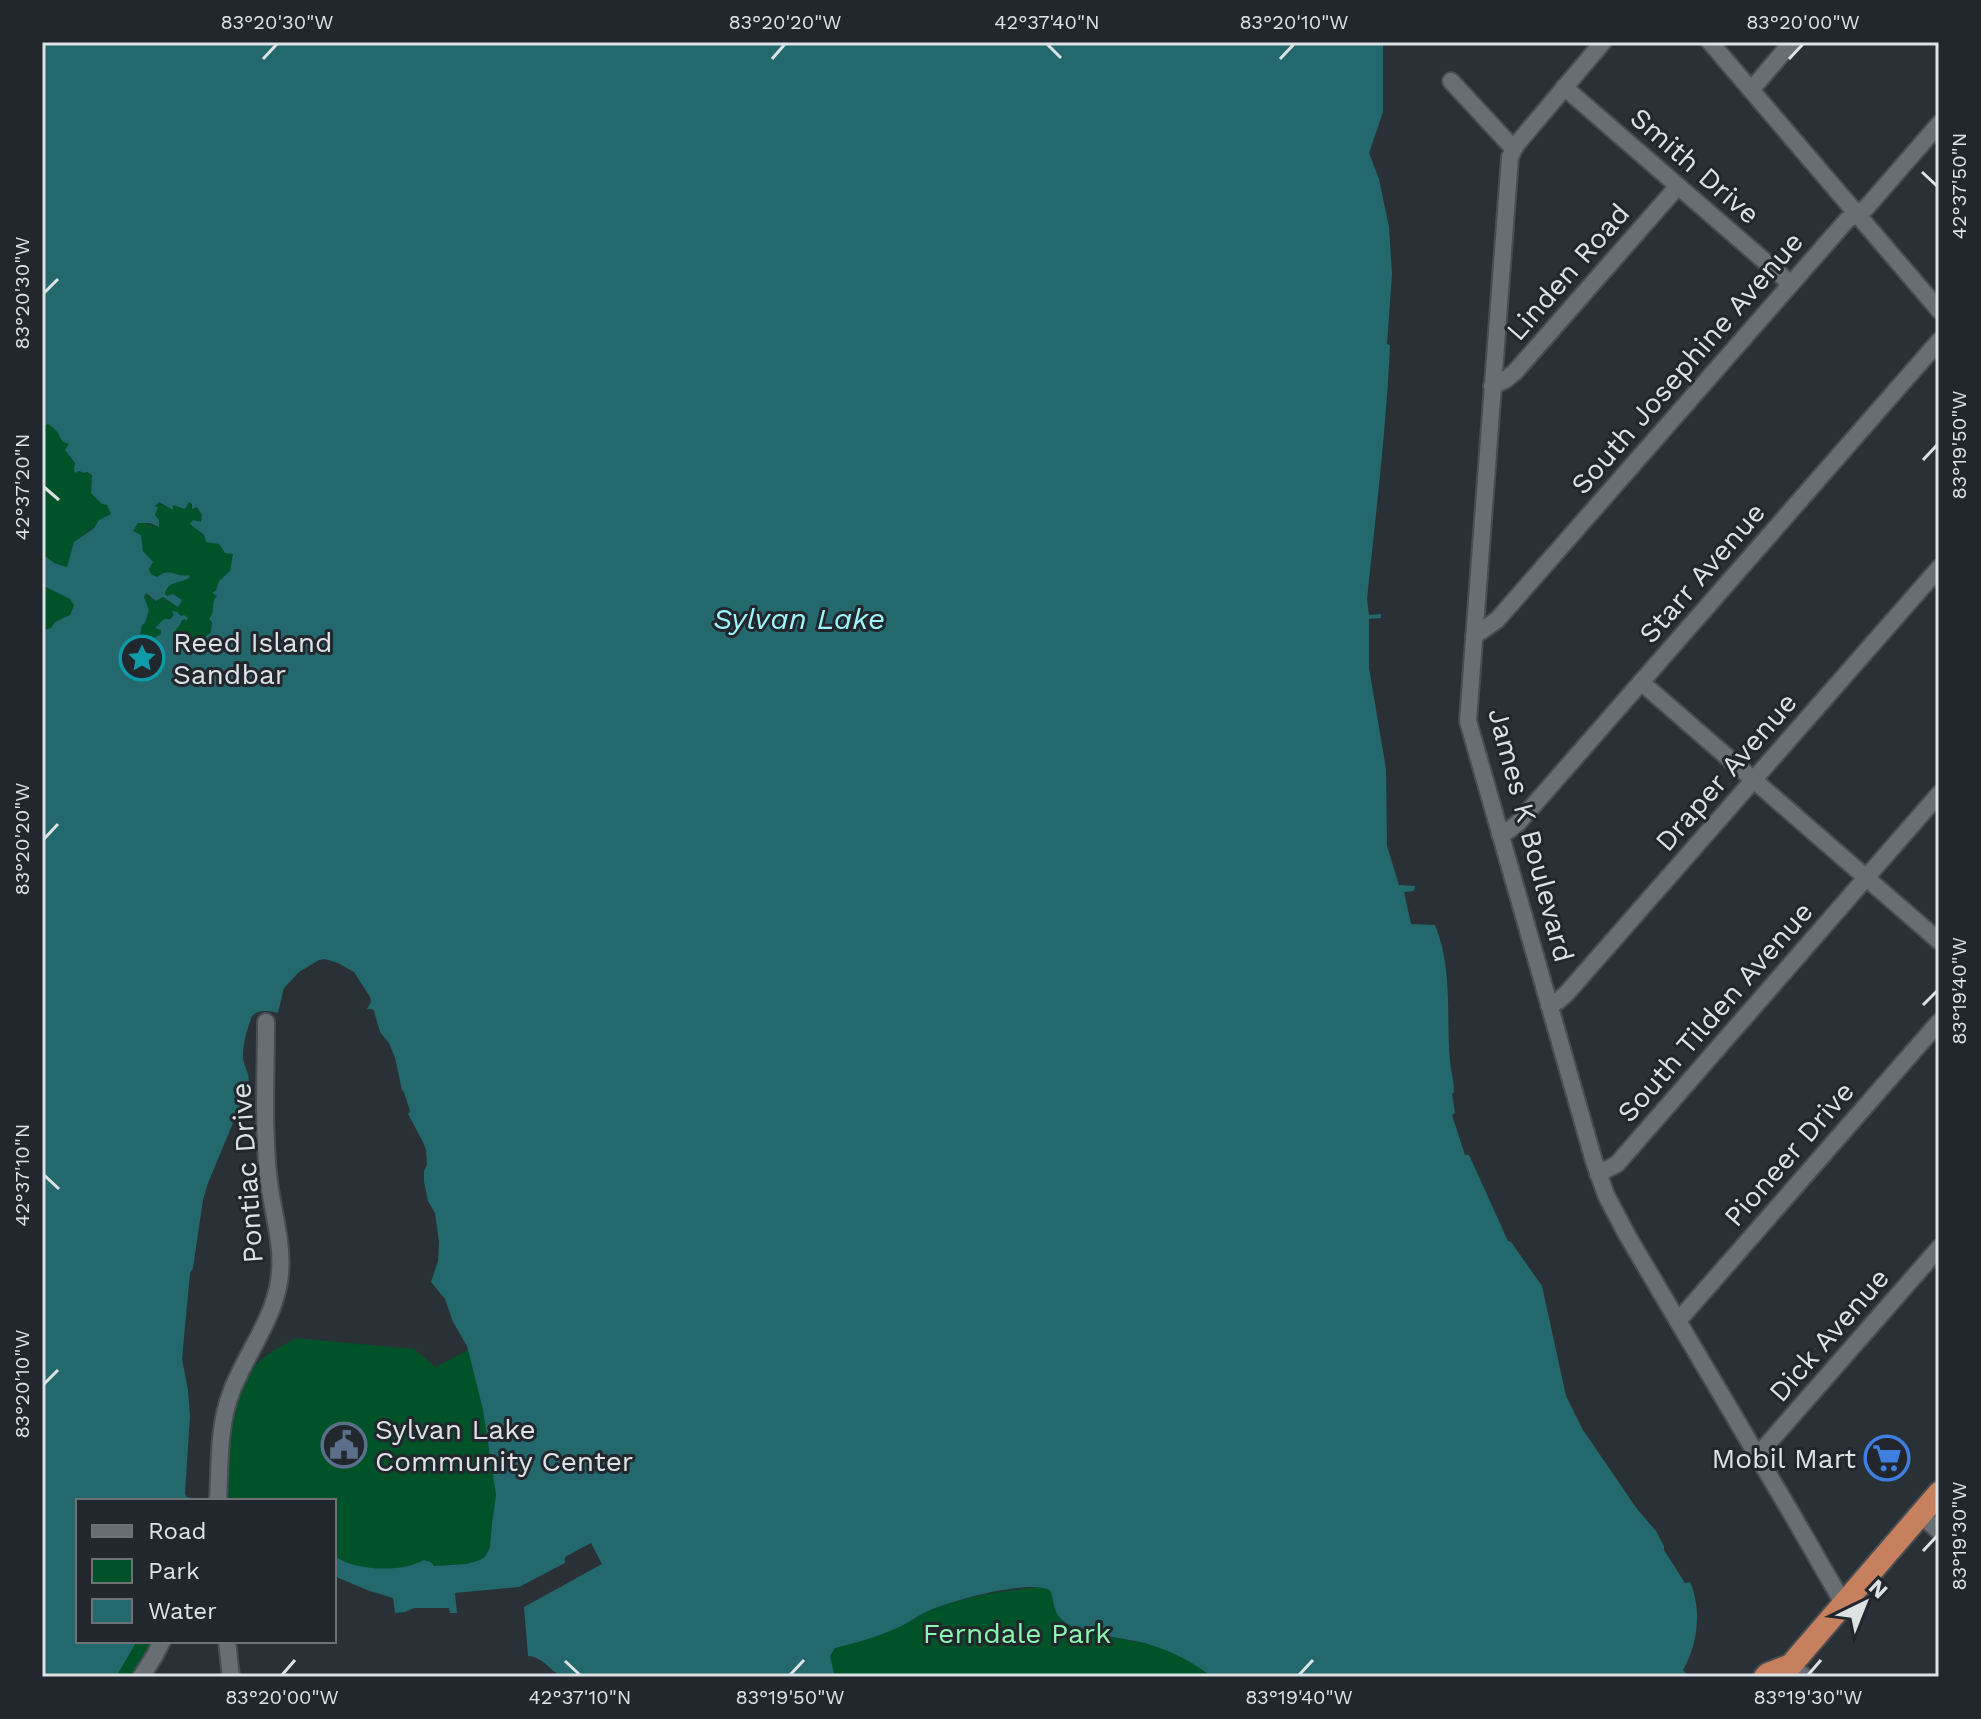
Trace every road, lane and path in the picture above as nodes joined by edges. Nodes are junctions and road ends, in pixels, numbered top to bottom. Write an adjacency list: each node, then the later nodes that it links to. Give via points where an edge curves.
1 (1603, 42): 5 (street)
2 (1710, 42): 6 (street)
3 (1792, 42): 6 (street)
4 (1451, 81): 8 (street)
5 (1564, 87): 8 (street); 9 (street, Smith Drive)
6 (1751, 90): 10 (street)
7 (1939, 124): 10 (street, South Josephine Avenue)
8 (1513, 148): 14 (street, James K Boulevard)
9 (1678, 186): 11 (street, Smith Drive); 14 (street, Linden Road, via 1515,372)
10 (1857, 214): 11 (street, South Josephine Avenue); 12 (street)
11 (1791, 284): 16 (street, South Josephine Avenue, via 1497,620)
12 (1939, 310)
13 (1939, 341): 17 (street, Starr Avenue)
14 (1492, 386): 16 (street, James K Boulevard)
15 (1939, 568): 18 (street, Draper Avenue)
16 (1474, 636): 20 (street, James K Boulevard, via 1468,721)
17 (1641, 682): 18 (street); 20 (street, Starr Avenue, via 1518,823)
18 (1754, 780): 21 (street); 23 (street, Draper Avenue, via 1567,993)
19 (1939, 794): 21 (street, South Tilden Avenue)
20 (1500, 834): 23 (street, James K Boulevard)
21 (1866, 878): 22 (street); 26 (street, South Tilden Avenue, via 1617,1164)
22 (1939, 941)
23 (1549, 1005): 26 (street, James K Boulevard)
24 (266, 1022): 31 (street, Pontiac Drive, via 267,1168 280,1240 280,1274 270,1313 227,1405)
25 (1939, 1022): 28 (street, Pioneer Drive)
26 (1598, 1174): 28 (street, James K Boulevard, via 1616,1216)
27 (1939, 1248): 29 (street, Dick Avenue)
28 (1678, 1321): 29 (street, James K Boulevard)
29 (1758, 1455): 34 (street, James K Boulevard)
30 (1939, 1493): 32 (highway)
31 (218, 1499)
32 (1920, 1515): 33 (street); 34 (highway)
33 (1939, 1531)
34 (1843, 1603): 37 (highway)
35 (161, 1643): 38 (street)
36 (227, 1643): 39 (street)
37 (1795, 1673): 40 (highway)
38 (141, 1677)
39 (231, 1677)
40 (1765, 1677)

